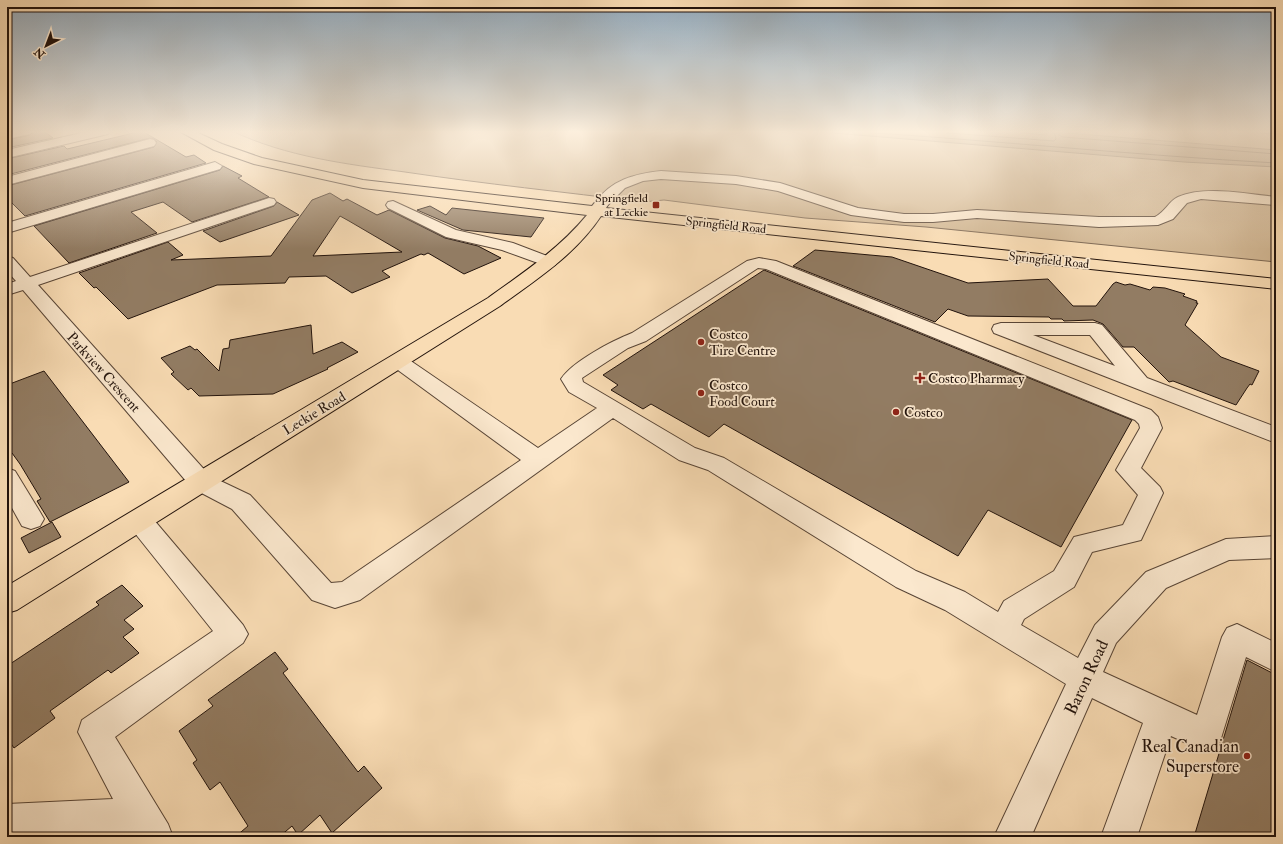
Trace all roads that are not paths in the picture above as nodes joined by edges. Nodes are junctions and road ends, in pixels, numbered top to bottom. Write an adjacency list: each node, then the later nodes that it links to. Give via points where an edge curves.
1 (47, 170): 5 (street)
2 (200, 170): 10 (street)
3 (304, 170): 9 (main road, Springfield Road, via 363,184)
4 (343, 170): 9 (main road, Springfield Road)
5 (7, 181)
6 (1276, 201): 9 (street, via 1201,195 1182,200 1168,216 1158,221 1099,222 977,214 904,218 856,212 780,187 736,180 661,175 620,185)
7 (269, 202): 15 (street)
8 (393, 205): 12 (street, via 450,234 507,246)
9 (599, 207): 12 (main road, Leckie Road, via 592,219); 13 (main road, Springfield Road); 14 (main road, Springfield Road)
10 (7, 228)
11 (7, 262): 15 (street, Parkview Crescent)
12 (549, 262): 16 (main road, Leckie Road, via 494,302)
13 (1276, 274)
14 (1276, 284)
15 (16, 287): 22 (street, Parkview Crescent)
16 (398, 361): 20 (street); 22 (main road, Leckie Road)
17 (1140, 383): 17 (street, via 1111,371 1001,329 1095,329); 19 (street)
18 (612, 408): 20 (street); 27 (street, via 687,454 716,464 906,579 955,601); 27 (street, via 576,387 571,380 575,374 621,344 639,337 753,264 759,263 1142,415 1150,422 1151,428 1128,470 1151,493 1132,533 1083,544 1064,579 1014,610)
19 (1276, 434)
20 (538, 460): 22 (street, via 350,592 335,596 322,592 241,502)
21 (7, 477): 23 (street)
22 (201, 482): 24 (main road, Leckie Road)
23 (31, 519)
24 (139, 520): 26 (main road, Leckie Road); 32 (street, via 233,634 94,732)
25 (1276, 547): 29 (street, Baron Road, via 1226,550 1156,580 1105,634)
26 (7, 601)
27 (1003, 630): 29 (street)
28 (1276, 658): 30 (street, via 1237,637 1206,736)
29 (1085, 679): 30 (street); 33 (street, Baron Road)
30 (1162, 716): 34 (street)
31 (7, 822): 32 (street)
32 (148, 826)
33 (1012, 837)
34 (1119, 837)

